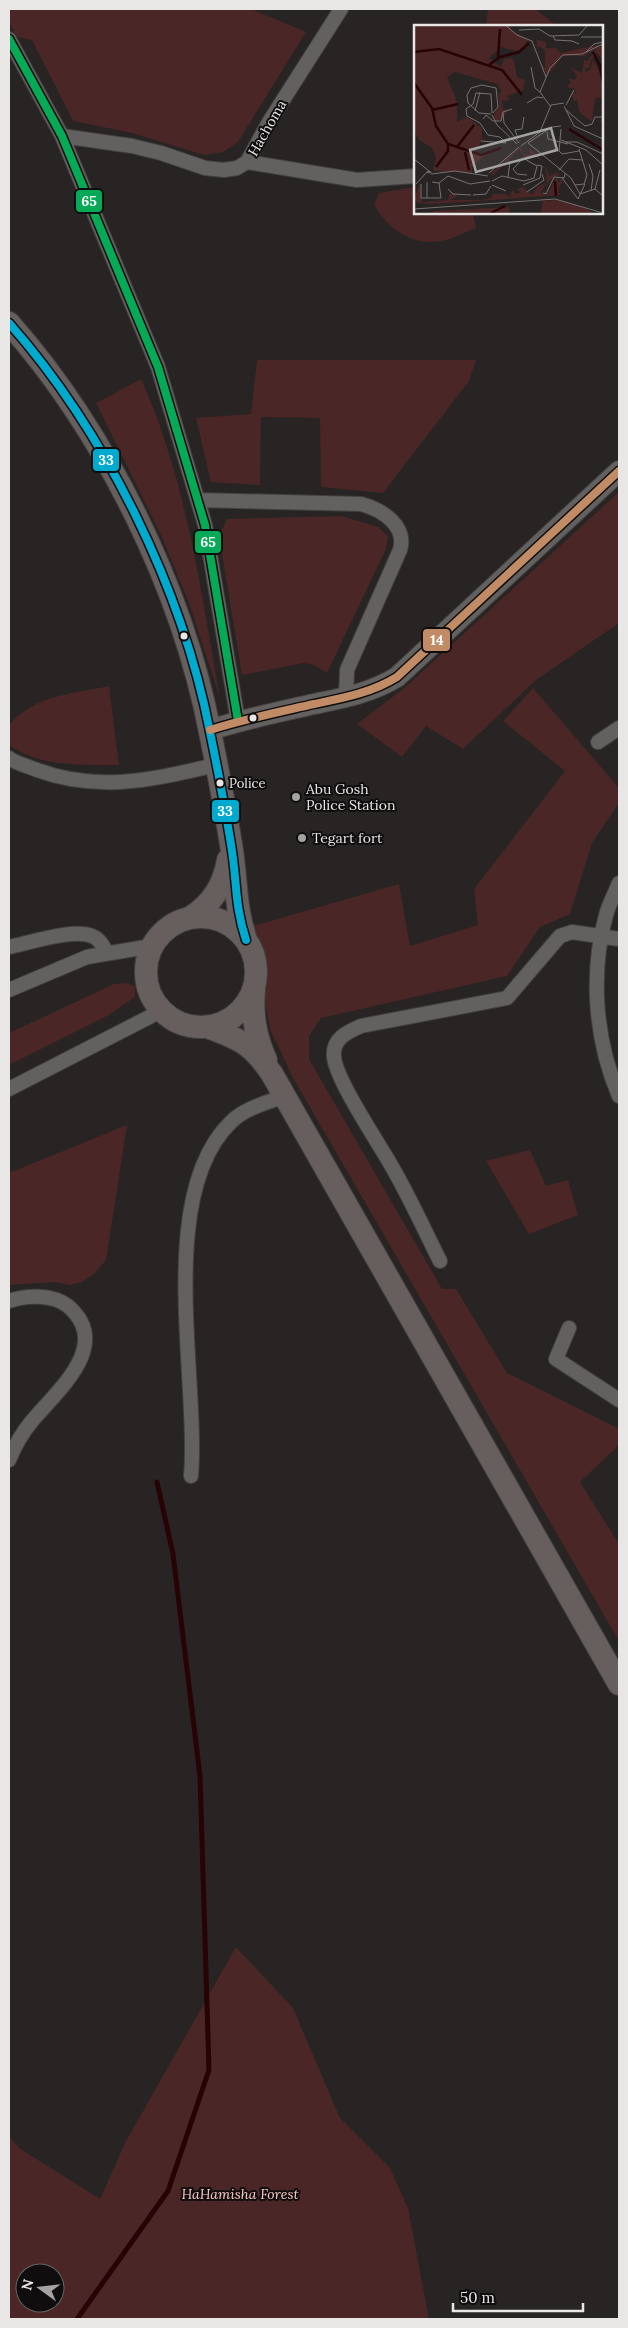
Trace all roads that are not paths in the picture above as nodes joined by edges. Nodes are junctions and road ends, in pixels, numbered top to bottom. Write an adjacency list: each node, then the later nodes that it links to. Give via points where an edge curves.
1 (341, 9): 4 (street, Hachoma)
2 (9, 39): 3 (street)
3 (62, 136): 4 (street, Hachoma, via 161,152 205,168 224,170); 8 (street, via 158,367)
4 (247, 162): 5 (street, via 357,180)
5 (414, 176)
6 (9, 323): 12 (main road, via 73,404 130,503 174,608)
7 (619, 471): 9 (street, via 409,667 386,684)
8 (198, 500): 9 (street, via 361,504 386,514 399,530 403,540 400,550 347,670); 10 (street)
9 (346, 698): 10 (street)
10 (238, 721): 12 (street)
11 (619, 728): 13 (street)
12 (210, 730): 15 (main road)
13 (598, 742)
14 (9, 758): 15 (street, via 47,773 108,783 145,781)
15 (216, 765): 16 (main road)
16 (228, 831): 18 (main road, via 227,863 219,889 204,909); 21 (main road, via 236,901)
17 (619, 883): 19 (street, via 606,914)
18 (191, 917): 21 (main road, via 208,916 223,920); 22 (main road, via 175,922)
19 (602, 935): 20 (street); 32 (street, via 597,965 597,1004 602,1047); 33 (street, via 572,932 560,936 507,998 361,1026 343,1034 336,1043 334,1057 339,1074 393,1167)
20 (619, 939)
21 (246, 940): 25 (main road, via 256,969)
22 (152, 946): 24 (street); 27 (main road, via 146,962 146,980)
23 (9, 947): 24 (street, via 78,933 101,942)
24 (107, 953): 26 (street, via 78,961)
25 (254, 985): 28 (main road, via 248,1000 237,1013); 29 (main road, via 252,1012 255,1031)
26 (9, 990)
27 (161, 1011): 28 (main road, via 174,1021); 30 (street)
28 (207, 1027): 29 (main road, via 237,1038 250,1047)
29 (272, 1074): 31 (main road)
30 (9, 1089)
31 (285, 1096): 38 (street, via 244,1111 230,1122 212,1145 196,1182 185,1253); 39 (main road)
32 (619, 1096)
33 (440, 1260)
34 (9, 1301): 37 (street, via 46,1298 63,1302 83,1324 85,1345 78,1367 18,1439)
35 (569, 1328): 36 (street, via 556,1360)
36 (619, 1400)
37 (9, 1460)
38 (192, 1476)
39 (619, 1684)

